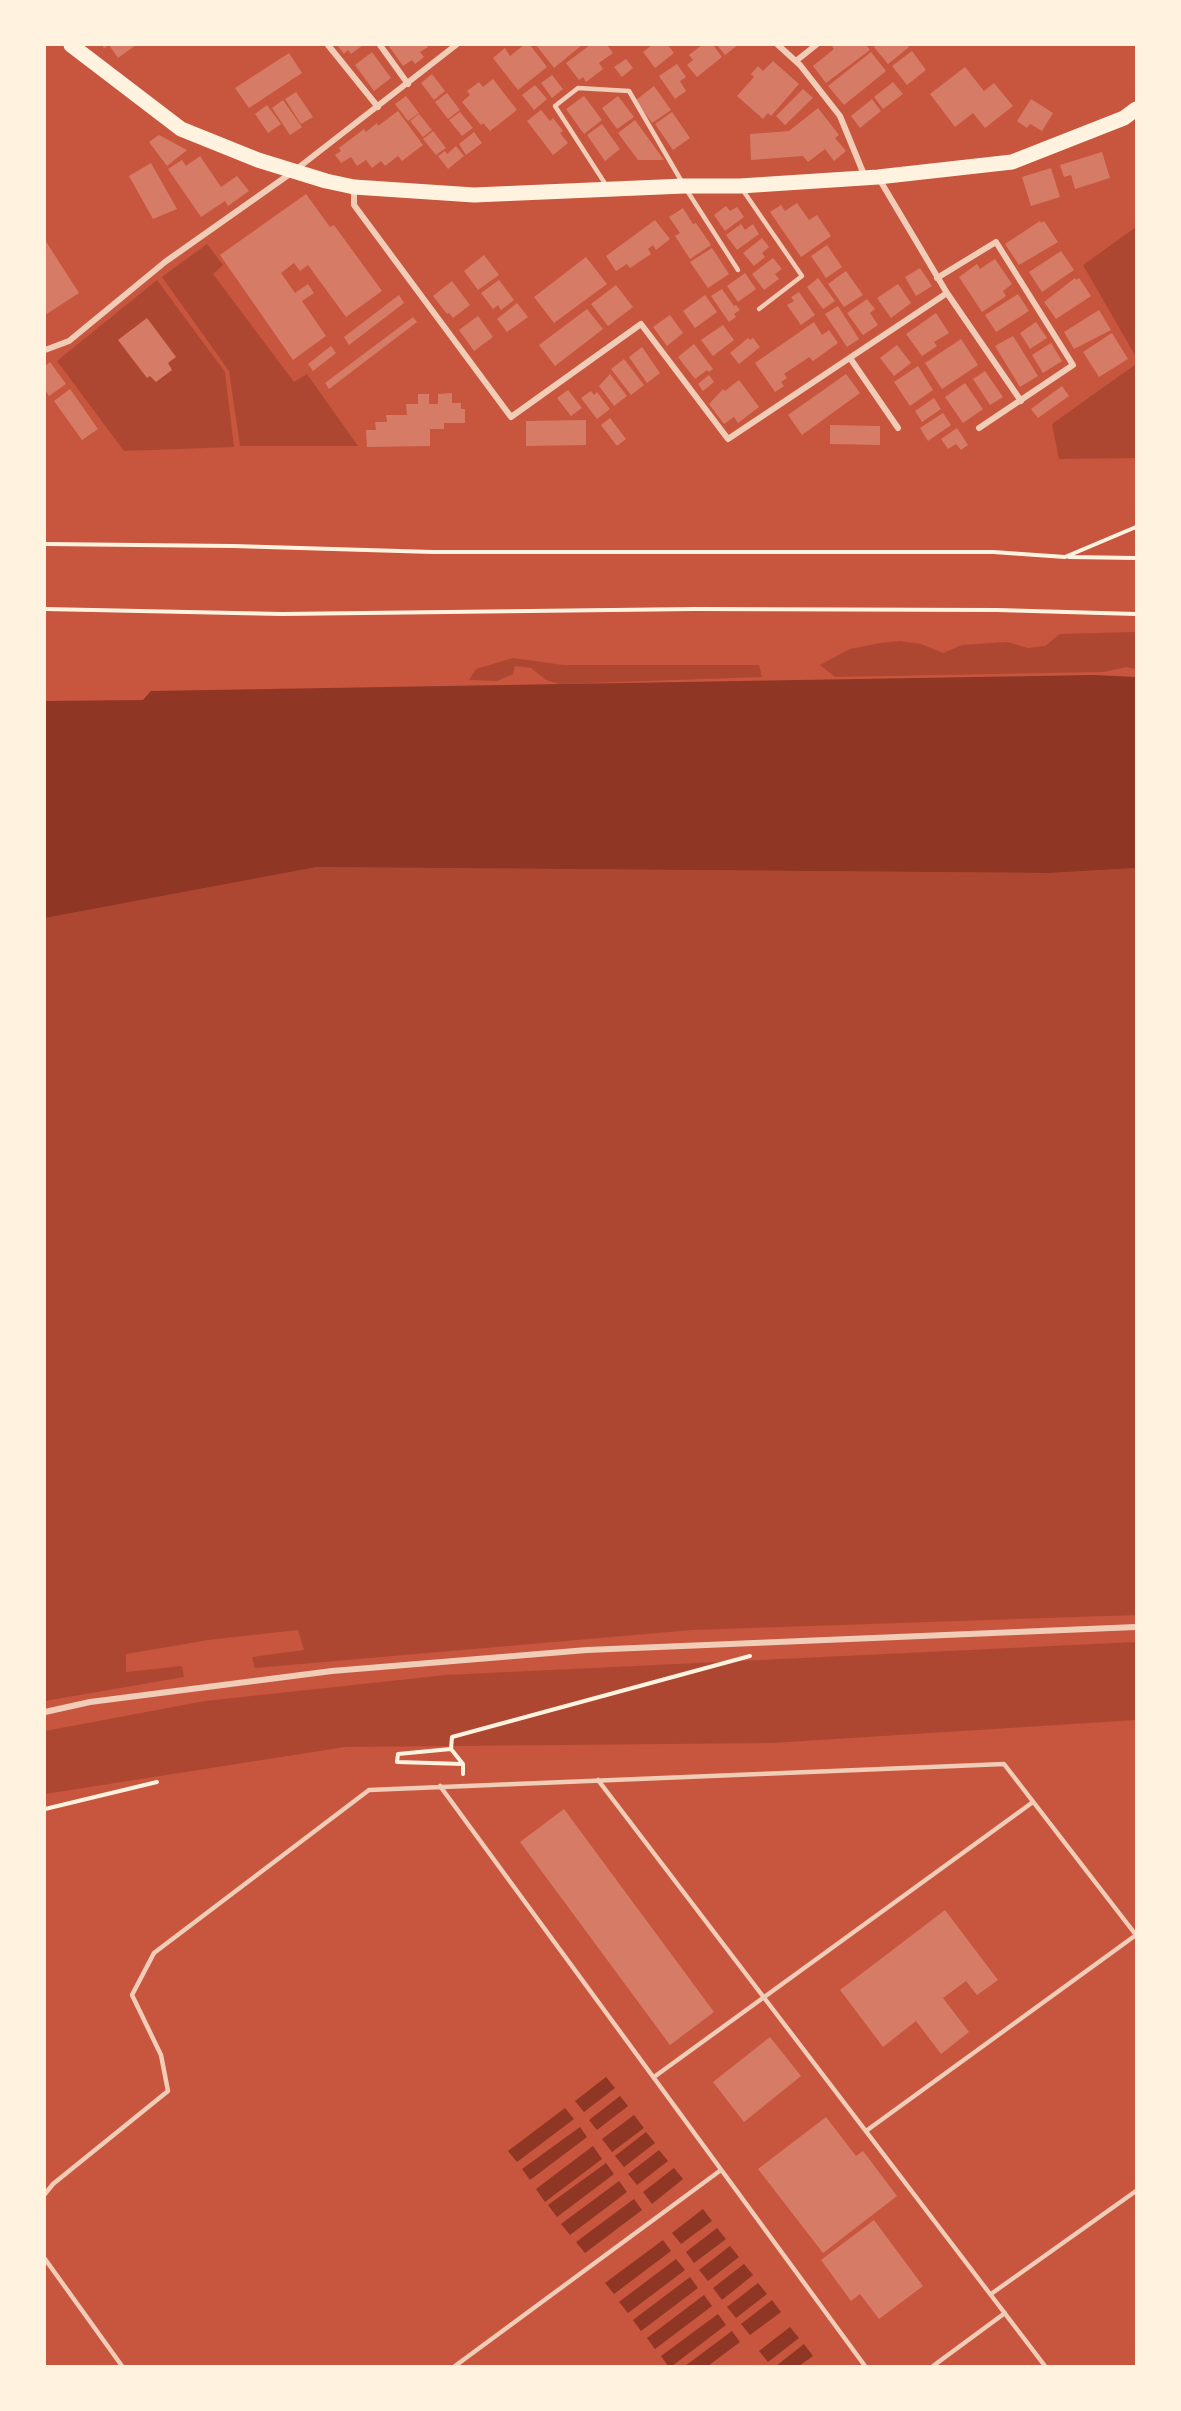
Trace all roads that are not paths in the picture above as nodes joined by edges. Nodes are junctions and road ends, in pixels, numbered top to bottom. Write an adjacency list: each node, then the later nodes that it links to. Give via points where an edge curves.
1 (71, 45): 11 (main road, via 181,129)
2 (328, 45): 9 (street)
3 (380, 45): 8 (street)
4 (456, 45): 8 (street)
5 (778, 45): 7 (street)
6 (816, 45): 7 (street)
7 (796, 61): 12 (street, via 840,116)
8 (408, 84): 9 (street)
9 (378, 107): 11 (street)
10 (1136, 109): 12 (main road, via 1124,118 1012,162)
11 (294, 171): 15 (main road); 21 (street, via 165,262 69,341)
12 (871, 177): 14 (main road); 18 (street)
13 (684, 186): 14 (main road); 16 (main road); 16 (lane, via 628,91 578,88 555,106); 17 (lane)
14 (740, 186): 20 (lane, via 802,276)
15 (354, 187): 16 (main road, via 474,195); 22 (street, via 354,205 511,417 641,324 728,439)
16 (608, 190)
17 (738, 270)
18 (938, 278): 19 (street); 23 (street, via 996,242 1073,365)
19 (947, 292): 22 (street); 23 (street)
20 (759, 309)
21 (45, 350)
22 (850, 358): 24 (street)
23 (1021, 400): 25 (street)
24 (898, 428)
25 (979, 428)
26 (1136, 1627): 27 (street, via 586,1650 332,1671 90,1702)
27 (45, 1712)
28 (598, 1780): 29 (lane); 30 (lane, via 1004,1764); 32 (lane)
29 (440, 1786): 33 (lane); 37 (lane, via 369,1790 154,1953 132,1995 161,2055 168,2091)
30 (1033, 1802): 31 (lane); 32 (lane)
31 (1136, 1935): 34 (lane)
32 (764, 1997): 33 (lane); 34 (lane)
33 (654, 2077): 35 (lane)
34 (866, 2131): 39 (lane)
35 (721, 2170): 42 (lane); 43 (lane)
36 (1136, 2191): 39 (lane)
37 (45, 2194)
38 (45, 2259): 41 (lane)
39 (991, 2294): 40 (lane)
40 (1005, 2313): 44 (lane); 45 (lane)
41 (122, 2366)
42 (455, 2366)
43 (865, 2366)
44 (933, 2366)
45 (1045, 2366)

